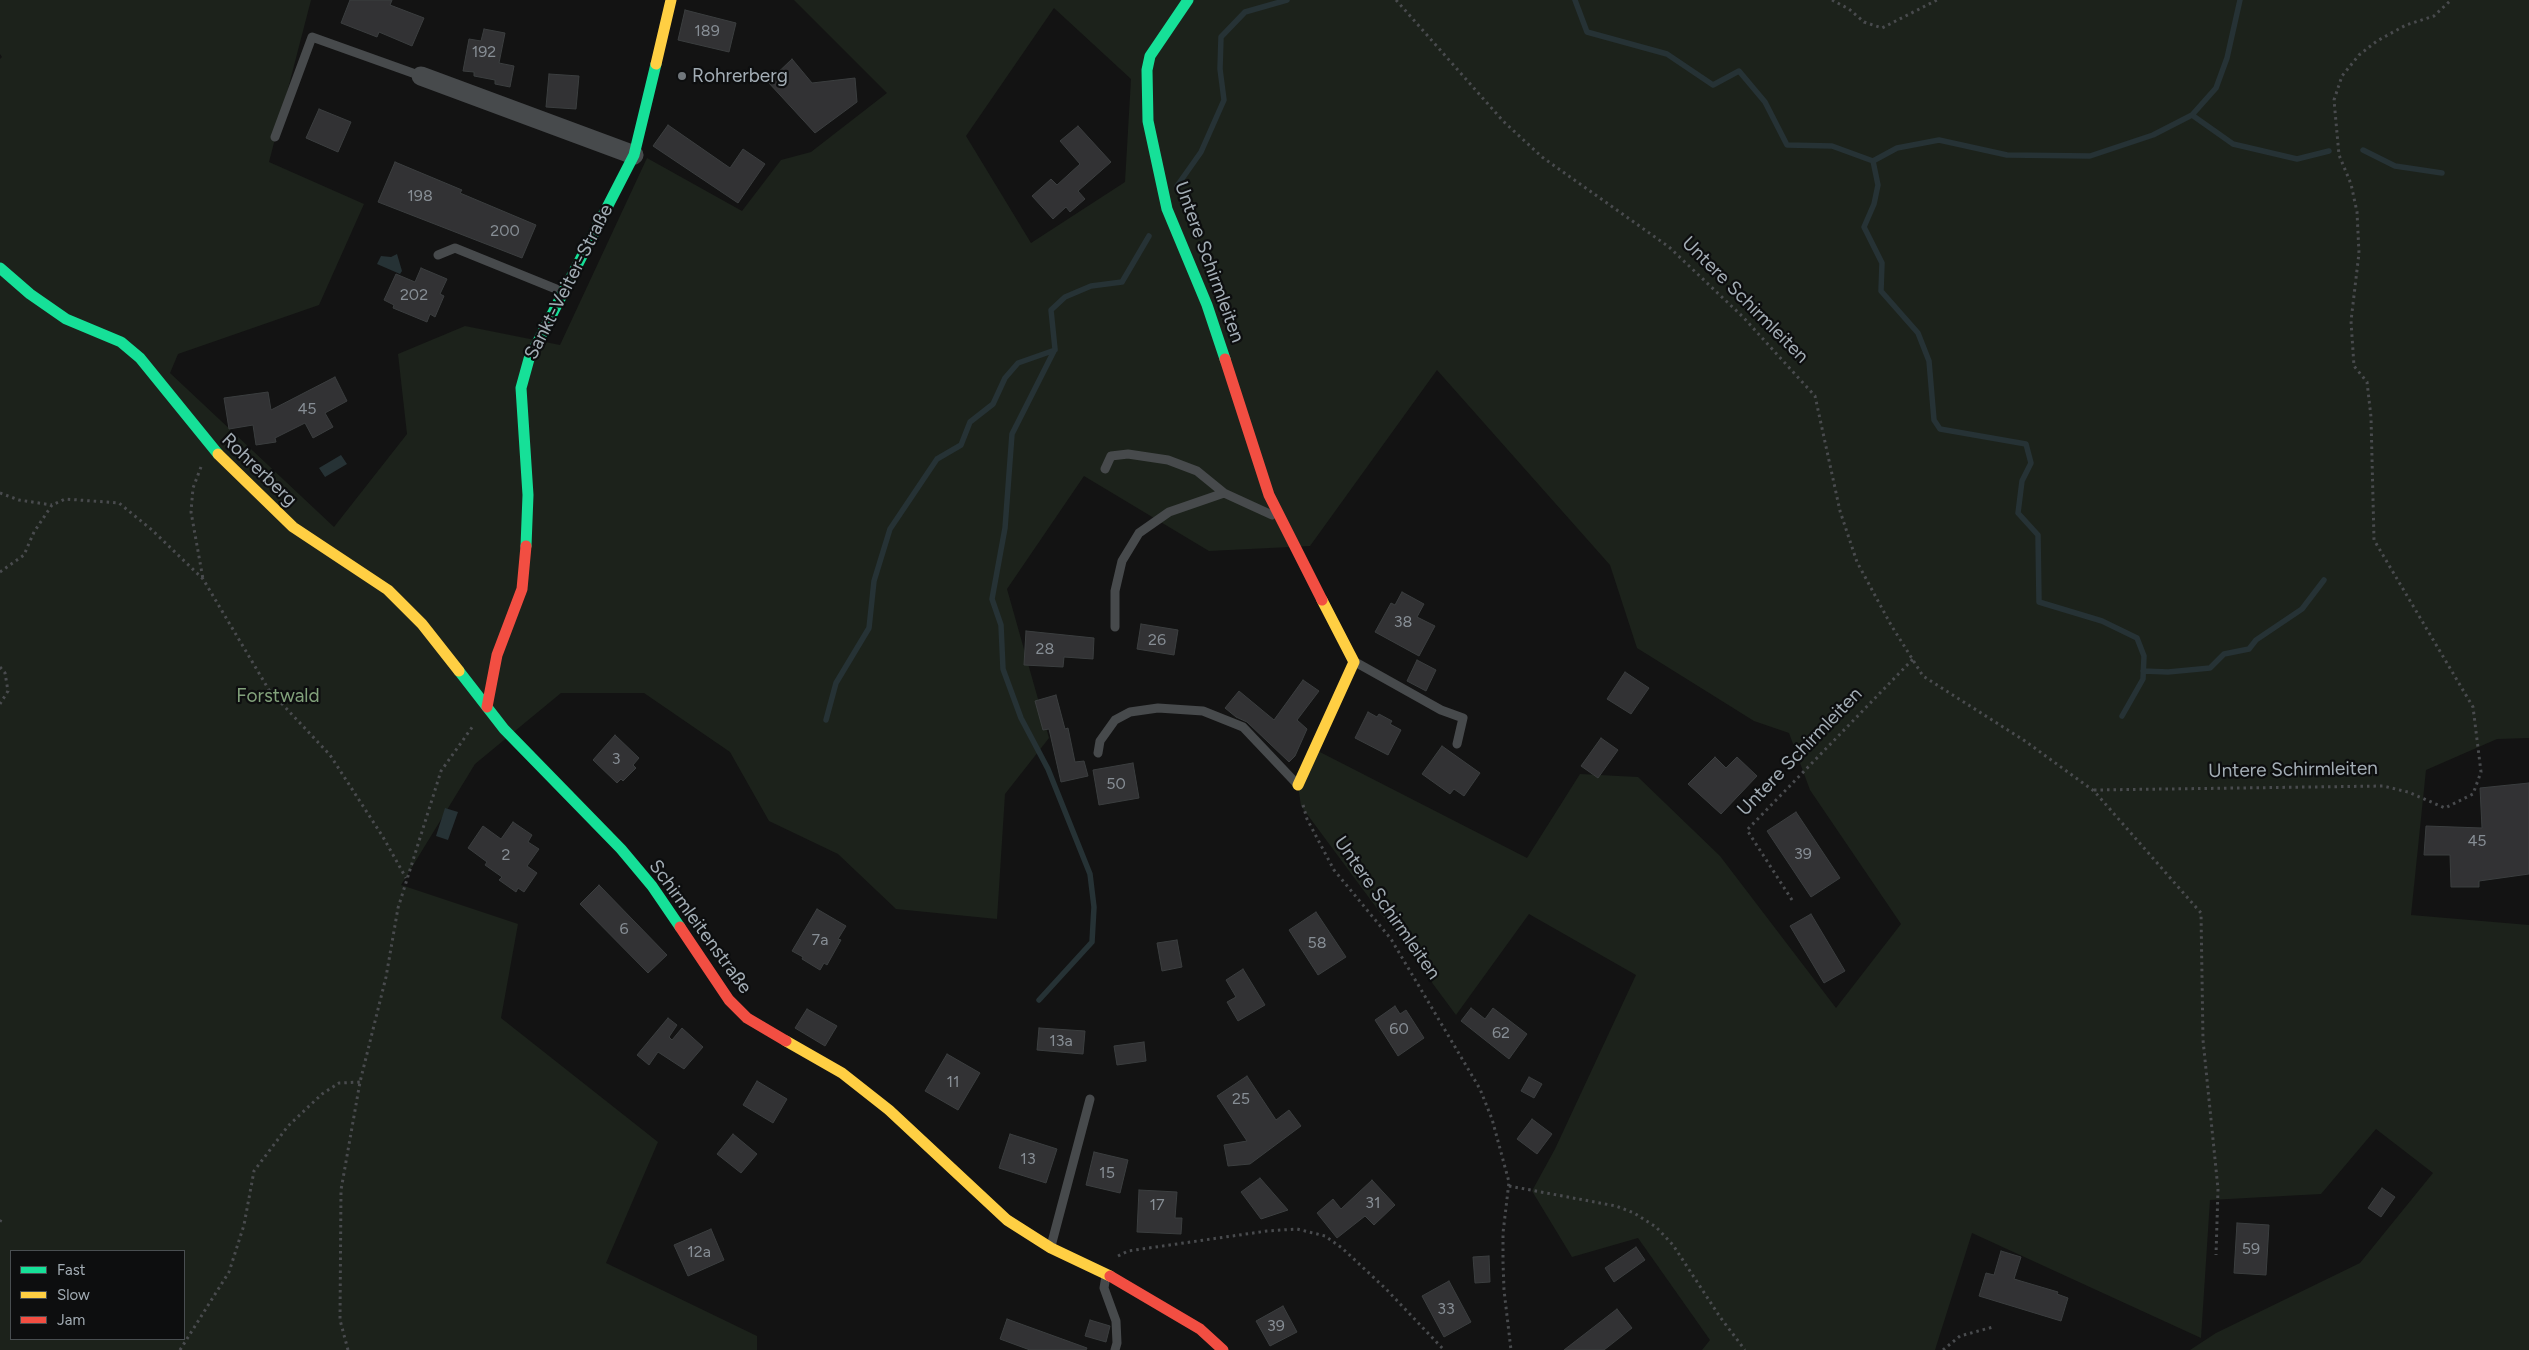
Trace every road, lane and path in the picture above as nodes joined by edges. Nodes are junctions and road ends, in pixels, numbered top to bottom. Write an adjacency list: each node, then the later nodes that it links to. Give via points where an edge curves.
1 (671, 0): 9 (street, Sankt-Veiter-Straße)
2 (1188, 0): 18 (street, Untere Schirmleiten, via 1150,56 1147,70 1148,121 1167,209 1207,305 1269,496)
3 (1396, 0): 22 (path, Untere Schirmleiten, via 1503,121 1542,157 1669,247 1743,317 1815,396 1840,511 1857,562 1891,626)
4 (1832, 0): 5 (path, via 1850,9 1864,22 1882,28)
5 (1937, 0)
6 (2451, 0): 30 (path, Untere Schirmleiten, via 2434,16 2406,25 2360,55 2342,76 2334,100 2339,155 2351,184 2357,212 2359,253 2352,321 2354,366 2367,382 2374,540 2473,707 2481,772 2473,794 2445,808 2408,792 2383,786)
7 (421, 76): 8 (lane, via 312,37); 9 (street)
8 (275, 137)
9 (634, 155): 12 (street, Sankt-Veiter-Straße)
10 (438, 255): 12 (lane, via 455,248)
11 (0, 268): 13 (street, Rohrerberg, via 66,319 128,347)
12 (563, 292): 26 (street, Sankt-Veiter-Straße, via 529,359 521,388 528,495 522,589 497,655)
13 (209, 446): 20 (path, via 193,488 191,512); 26 (street, Rohrerberg, via 293,527 388,590 422,624)
14 (1105, 469): 16 (lane, via 1111,456 1128,454 1168,460 1197,471)
15 (0, 493): 17 (path, via 19,500)
16 (1224, 493): 18 (lane, via 1273,515); 21 (lane, via 1169,512 1139,533 1122,561 1115,591)
17 (52, 505): 19 (path, via 34,532 24,555); 20 (path, via 65,499 119,504 152,530)
18 (1277, 510): 23 (street, Untere Schirmleiten)
19 (0, 572)
20 (203, 579): 31 (path, via 269,690 330,755)
21 (1115, 627)
22 (1913, 659): 30 (path, Untere Schirmleiten, via 1923,676); 32 (path, Untere Schirmleiten, via 1747,830)
23 (1354, 662): 27 (lane, via 1440,710 1463,718); 29 (street)
24 (0, 667): 25 (path, via 5,673 8,691)
25 (0, 704)
26 (487, 708): 31 (path, via 440,771); 38 (street, Schirmleitenstraße, via 504,730 621,849 652,886 729,1000 747,1018 842,1073 889,1110 1007,1220)
27 (1457, 744)
28 (1098, 753): 29 (lane, via 1100,741 1115,720 1130,712 1158,708 1203,711 1243,727)
29 (1298, 785): 35 (path, Untere Schirmleiten, via 1307,819 1334,870 1391,940 1480,1089 1503,1152)
30 (2094, 790): 39 (path, Untere Schirmleiten, via 2201,913 2203,1040 2218,1189)
31 (407, 879): 33 (path)
32 (1792, 900)
33 (360, 1082): 42 (path, via 339,1083 322,1094 288,1126 254,1171 244,1225 230,1272); 43 (path, via 341,1190 340,1320)
34 (1090, 1099): 38 (lane)
35 (1509, 1186): 47 (path, Untere Schirmleiten, via 1503,1226 1503,1262); 48 (path, via 1616,1206 1634,1213 1656,1228 1672,1245)
36 (2, 1217): 37 (path)
37 (0, 1222)
38 (1051, 1248): 40 (street, Schirmleitenstraße)
39 (2216, 1255)
40 (1106, 1273): 44 (lane, via 1104,1288 1116,1321); 45 (street, Schirmleitenstraße, via 1200,1329); 46 (path, via 1111,1259 1128,1251 1297,1229 1325,1236 1342,1248)
41 (1993, 1326): 49 (path, via 1960,1336)
42 (180, 1350)
43 (348, 1350)
44 (1116, 1350)
45 (1223, 1350)
46 (1444, 1350)
47 (1511, 1350)
48 (1745, 1350)
49 (1943, 1350)

